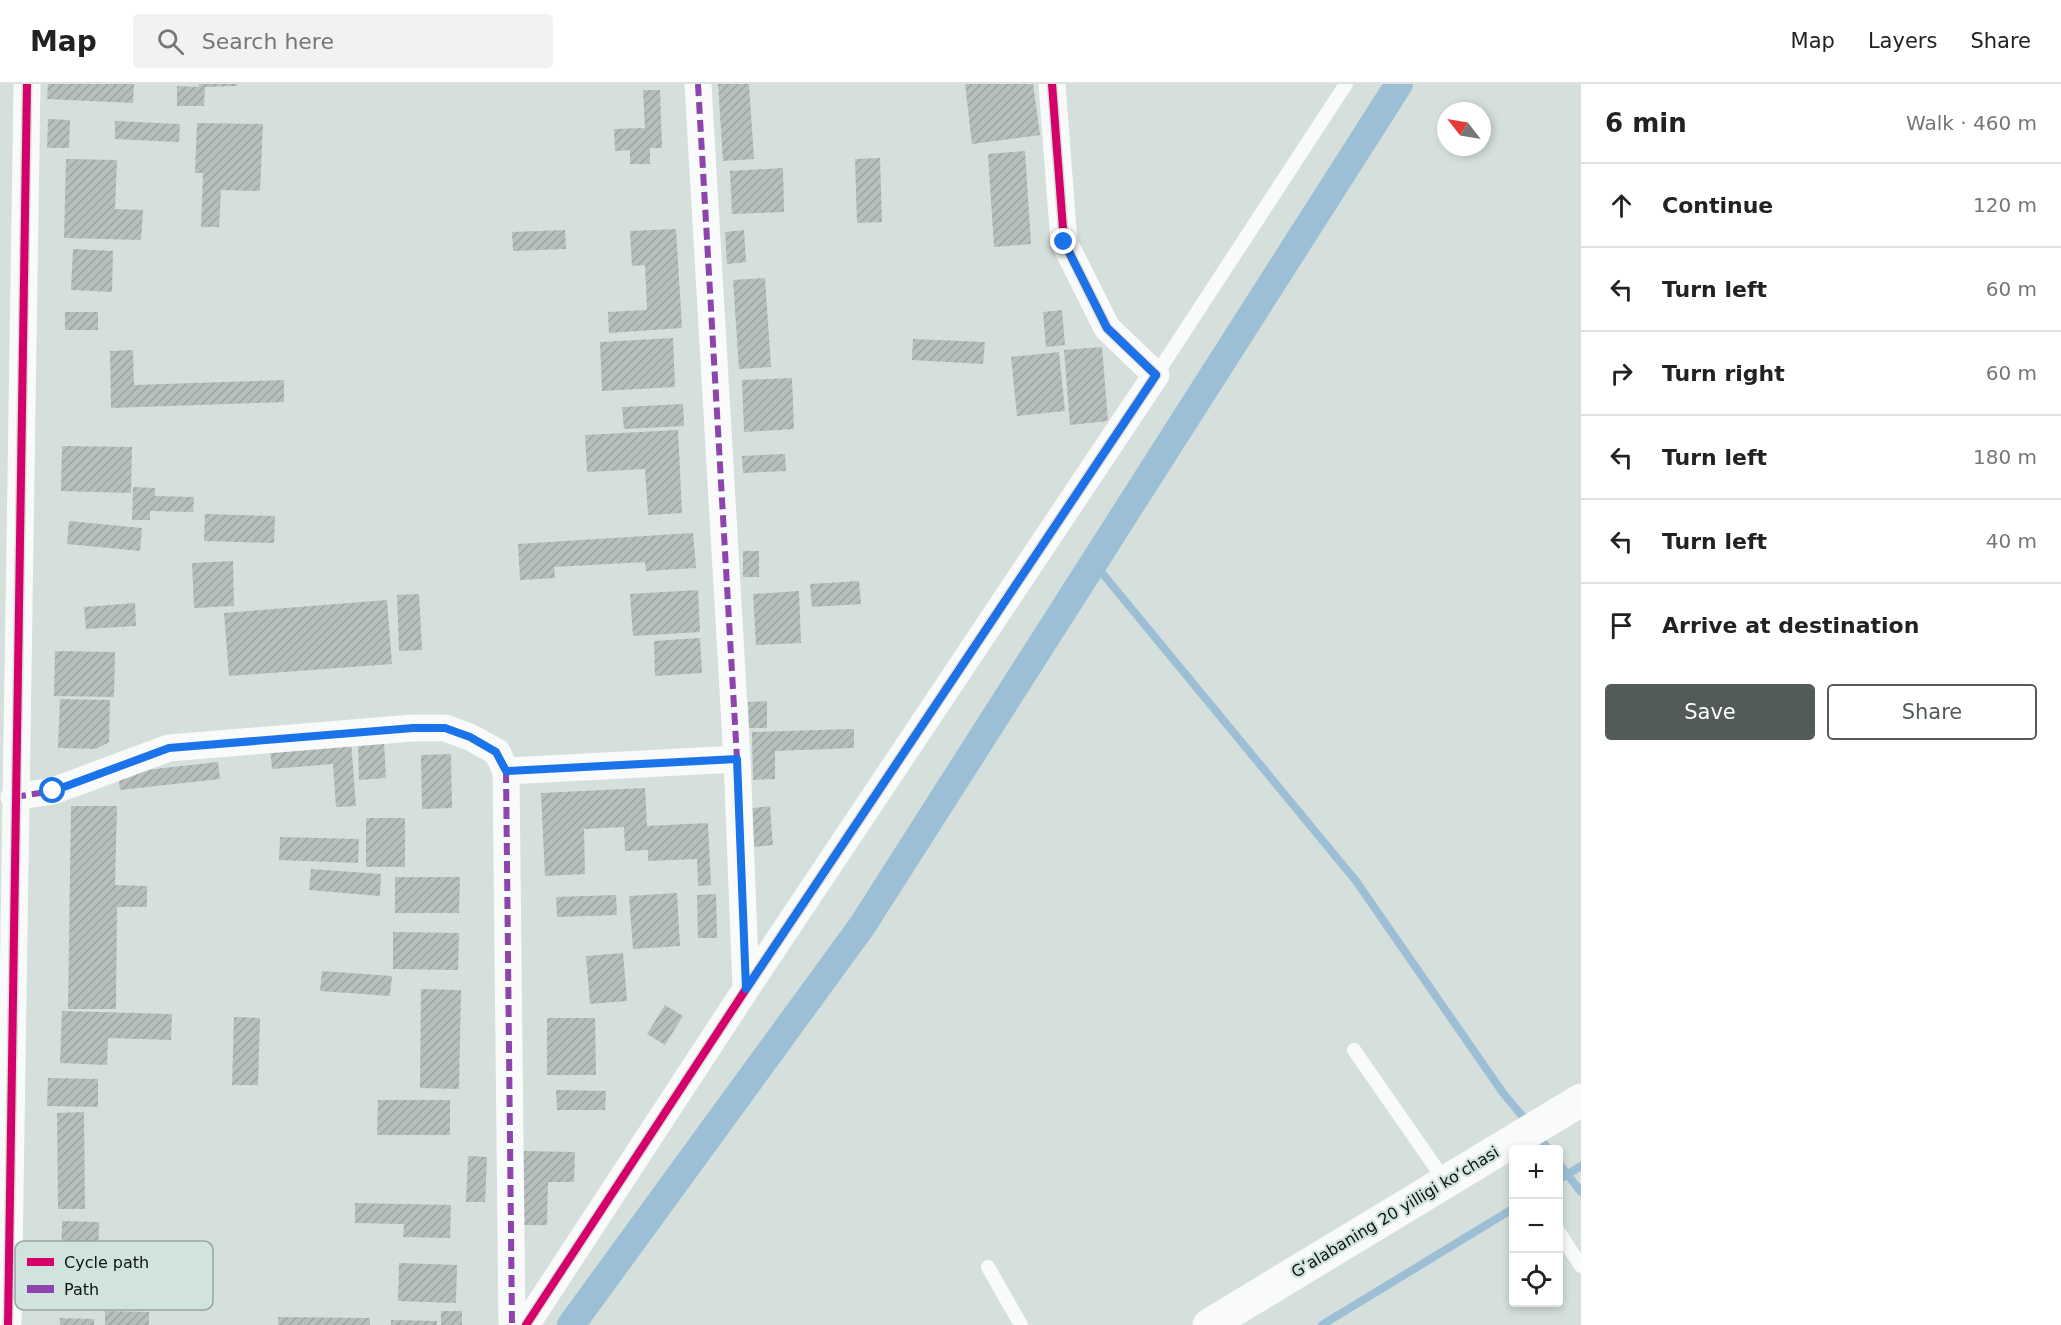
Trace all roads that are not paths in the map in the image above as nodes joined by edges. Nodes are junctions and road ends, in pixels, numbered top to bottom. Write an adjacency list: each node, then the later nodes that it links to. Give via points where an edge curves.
1 (27, 84): 8 (street)
2 (698, 84): 6 (street)
3 (1052, 84): 5 (street, via 1064,242 1107,328)
4 (1346, 84): 5 (lane)
5 (1156, 375): 9 (street)
6 (737, 759): 7 (street); 9 (street)
7 (506, 771): 8 (street, via 496,752 470,737 445,728 413,728 169,748 53,791); 18 (street)
8 (14, 797): 17 (street)
9 (746, 989): 19 (street)
10 (1354, 1050): 13 (lane)
11 (1581, 1100): 12 (main road, Gʻalabaning 20 yilligi koʻchasi)
12 (1520, 1142): 13 (main road, Gʻalabaning 20 yilligi koʻchasi)
13 (1445, 1181): 21 (main road, Gʻalabaning 20 yilligi koʻchasi)
14 (1563, 1239): 15 (lane)
15 (1581, 1266)
16 (988, 1267): 20 (lane)
17 (8, 1325)
18 (512, 1325)
19 (526, 1325)
20 (1021, 1325)
21 (1209, 1325)

